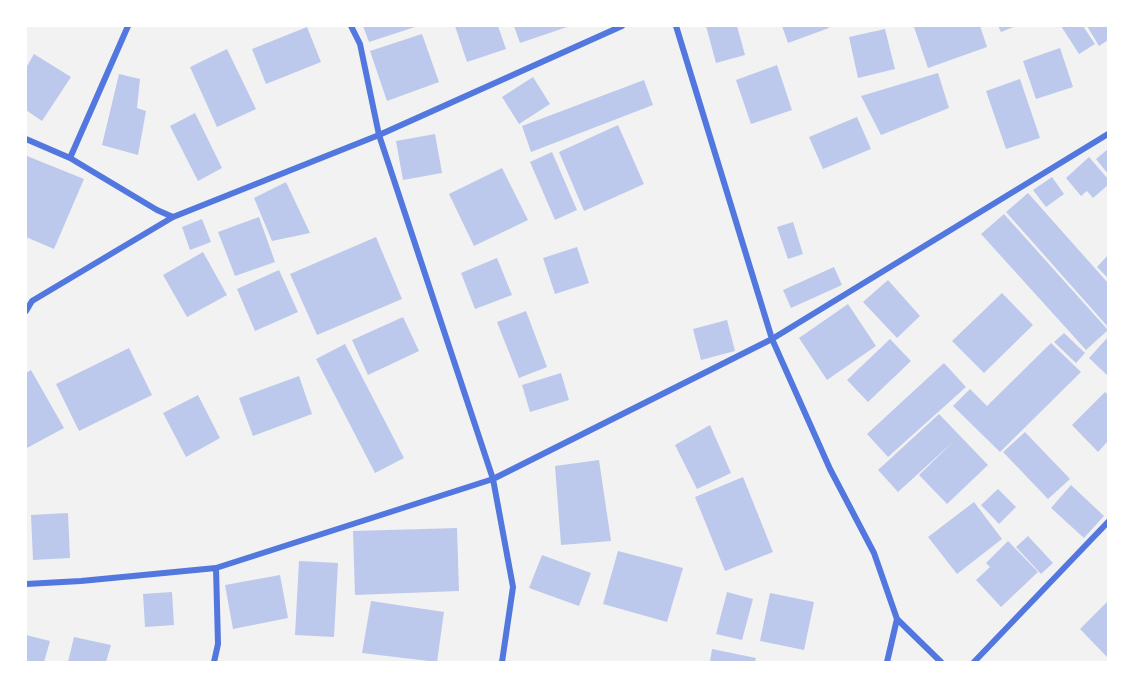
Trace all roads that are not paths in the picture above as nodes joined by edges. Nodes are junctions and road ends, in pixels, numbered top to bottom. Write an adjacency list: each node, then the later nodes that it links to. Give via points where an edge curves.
1 (128, 26): 8 (street)
2 (351, 26): 6 (street, via 360,44)
3 (622, 26): 6 (street)
4 (676, 26): 11 (street)
5 (1108, 134): 11 (street)
6 (379, 135): 9 (street); 12 (street)
7 (26, 139): 8 (street)
8 (70, 158): 9 (street)
9 (173, 217): 10 (street, via 32,301)
10 (26, 311)
11 (772, 339): 12 (street); 16 (street, via 830,469 874,553)
12 (494, 479): 14 (street); 18 (street, via 513,587)
13 (1108, 522): 21 (street)
14 (216, 568): 15 (street); 17 (street, via 218,644)
15 (26, 584)
16 (897, 619): 19 (street); 20 (street)
17 (214, 663)
18 (502, 663)
19 (887, 663)
20 (941, 663)
21 (974, 663)

